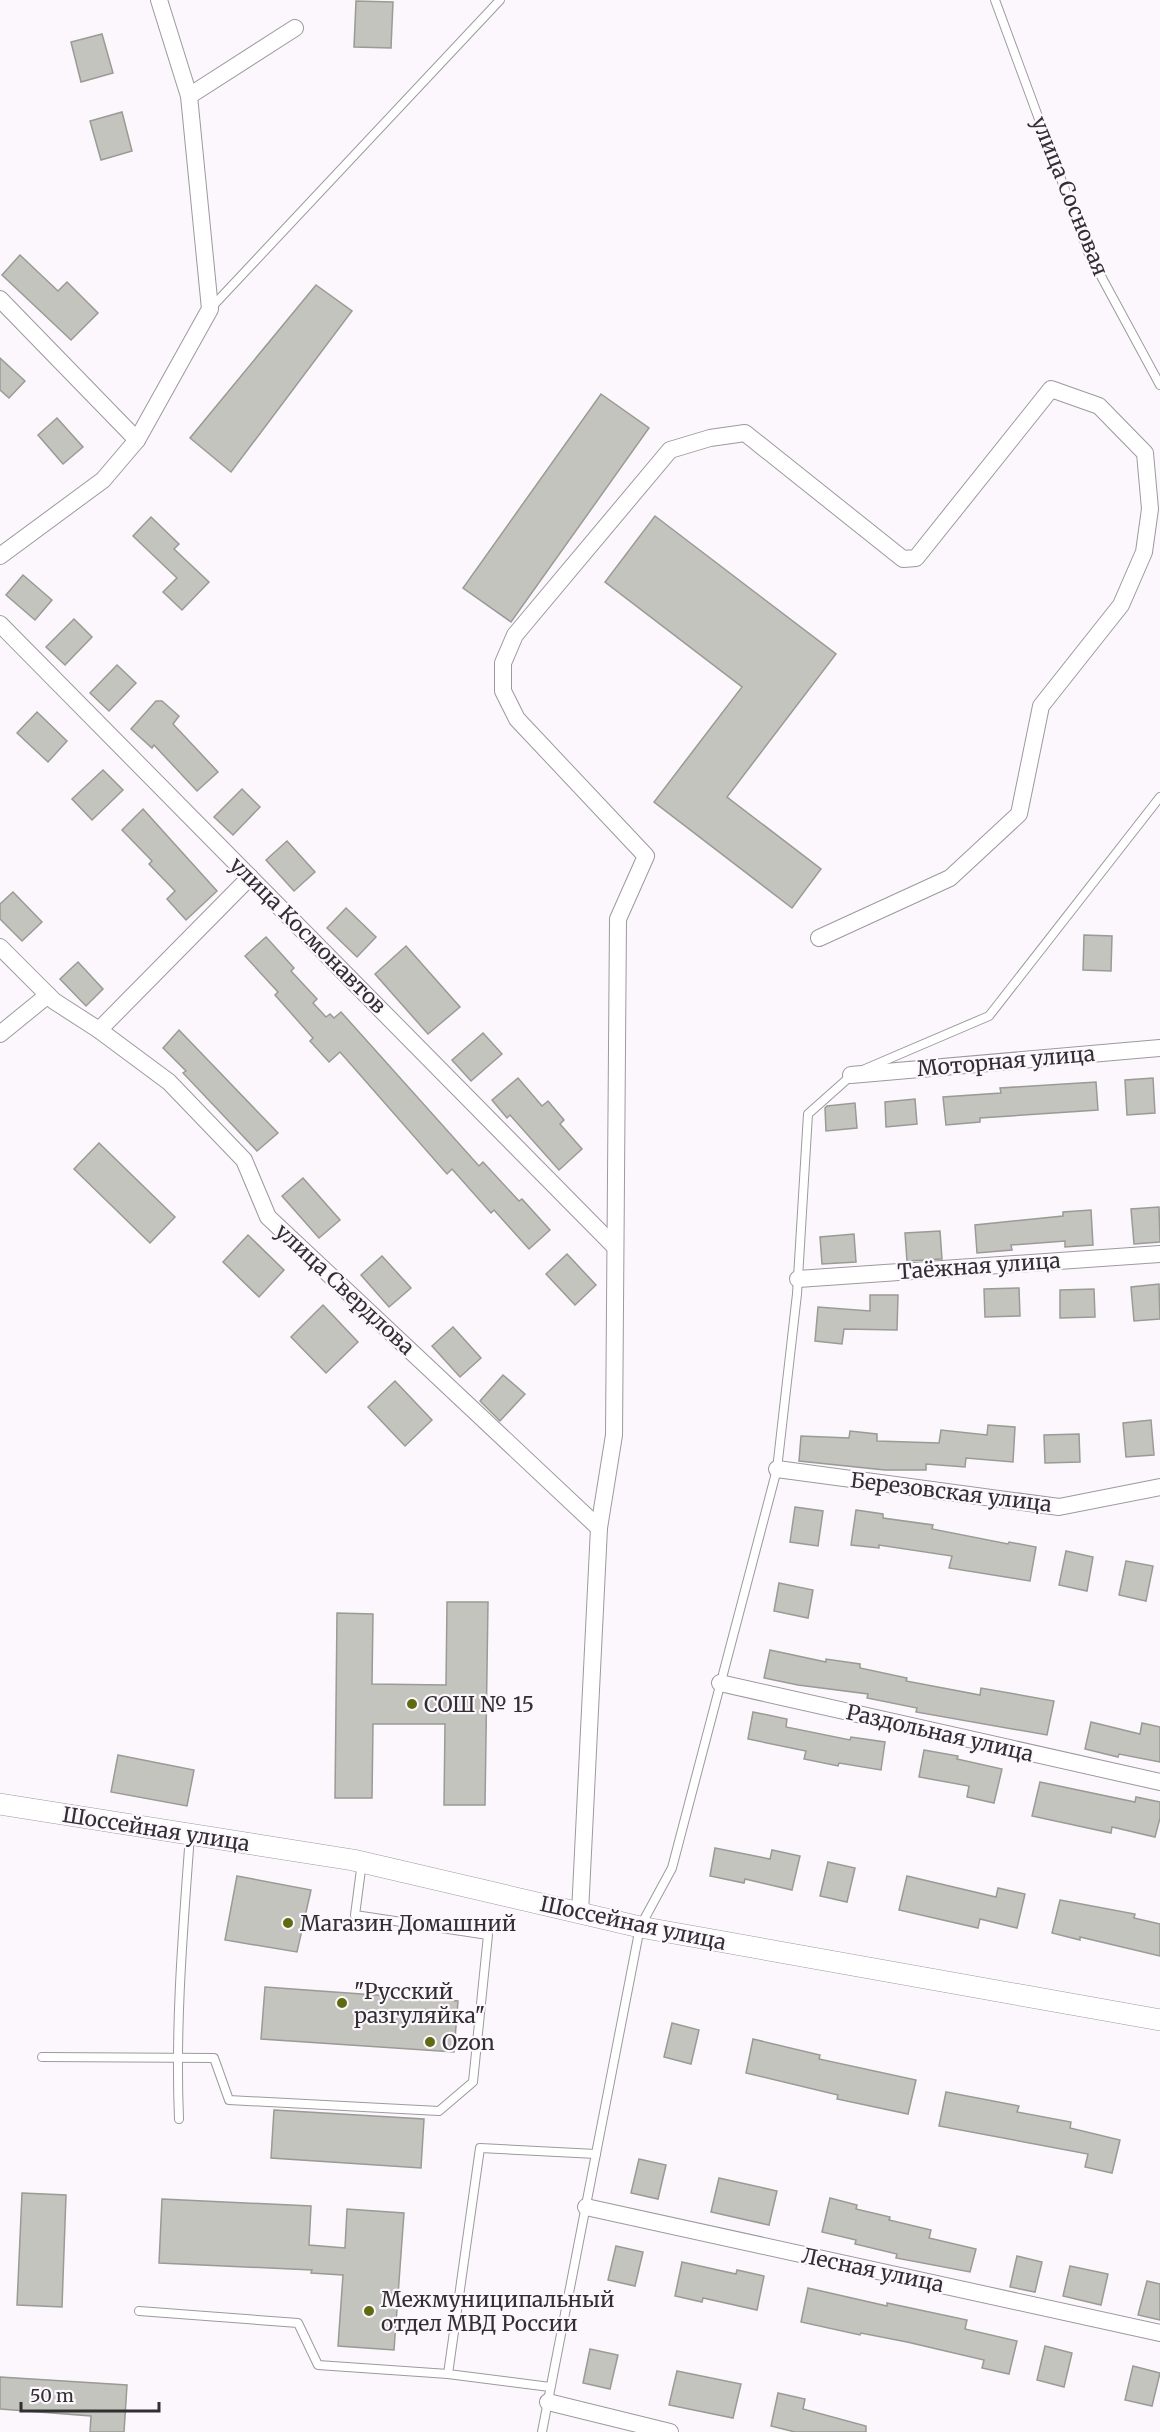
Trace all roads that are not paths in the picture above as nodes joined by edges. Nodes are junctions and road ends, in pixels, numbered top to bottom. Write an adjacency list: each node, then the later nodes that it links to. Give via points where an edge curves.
1 (159, 0): 5 (street)
2 (500, 0): 7 (lane)
3 (994, 0): 8 (lane, улица Сосновая, via 1088,252)
4 (296, 28): 5 (street)
5 (189, 96): 7 (street)
6 (0, 299): 9 (street)
7 (210, 309): 9 (street)
8 (1160, 385)
9 (137, 440): 10 (street, via 103,480)
10 (0, 556)
11 (0, 624): 13 (street, улица Космонавтов)
12 (1160, 797): 20 (lane, via 989,1016)
13 (250, 877): 17 (street); 21 (street, улица Космонавтов)
14 (819, 938): 21 (street, via 950,878 1019,814 1041,706 1121,604 1144,552 1150,509 1145,453 1099,406 1051,389 916,558 903,559 745,433 670,450 515,635 504,663 503,691 517,718 646,856 618,918)
15 (0, 946): 16 (street, улица Свердлова)
16 (48, 995): 17 (street, улица Свердлова); 18 (street)
17 (99, 1030): 26 (street, улица Свердлова, via 170,1082 244,1160 268,1217)
18 (0, 1034)
19 (1160, 1048): 20 (street, Моторная улица)
20 (851, 1075): 23 (lane, via 808,1114)
21 (615, 1247): 26 (street, via 614,1435)
22 (1160, 1254): 23 (street, Таёжная улица)
23 (798, 1279): 24 (lane)
24 (777, 1469): 25 (street, Березовская улица, via 1059,1507); 27 (lane)
25 (1160, 1487)
26 (599, 1528): 32 (street)
27 (720, 1683): 28 (street, Раздольная улица); 33 (lane, via 672,1868)
28 (1160, 1782)
29 (0, 1804): 30 (street, Шоссейная улица)
30 (190, 1834): 31 (street, Шоссейная улица); 36 (lane)
31 (362, 1862): 32 (street, Шоссейная улица); 36 (lane, via 355,1915 488,1935 473,2082 439,2111 229,2100 214,2058)
32 (580, 1913): 33 (street, Шоссейная улица)
33 (640, 1927): 34 (street, Шоссейная улица); 38 (lane)
34 (1160, 2020)
35 (42, 2057): 36 (lane)
36 (177, 2058): 37 (lane)
37 (179, 2119)
38 (596, 2154): 39 (lane); 42 (lane, via 480,2148)
39 (586, 2206): 41 (street, Лесная улица); 43 (lane)
40 (140, 2311): 42 (lane, via 298,2323 318,2365)
41 (1160, 2333)
42 (448, 2374): 43 (lane)
43 (549, 2395): 44 (lane); 45 (street)
44 (542, 2432)
45 (670, 2432)

